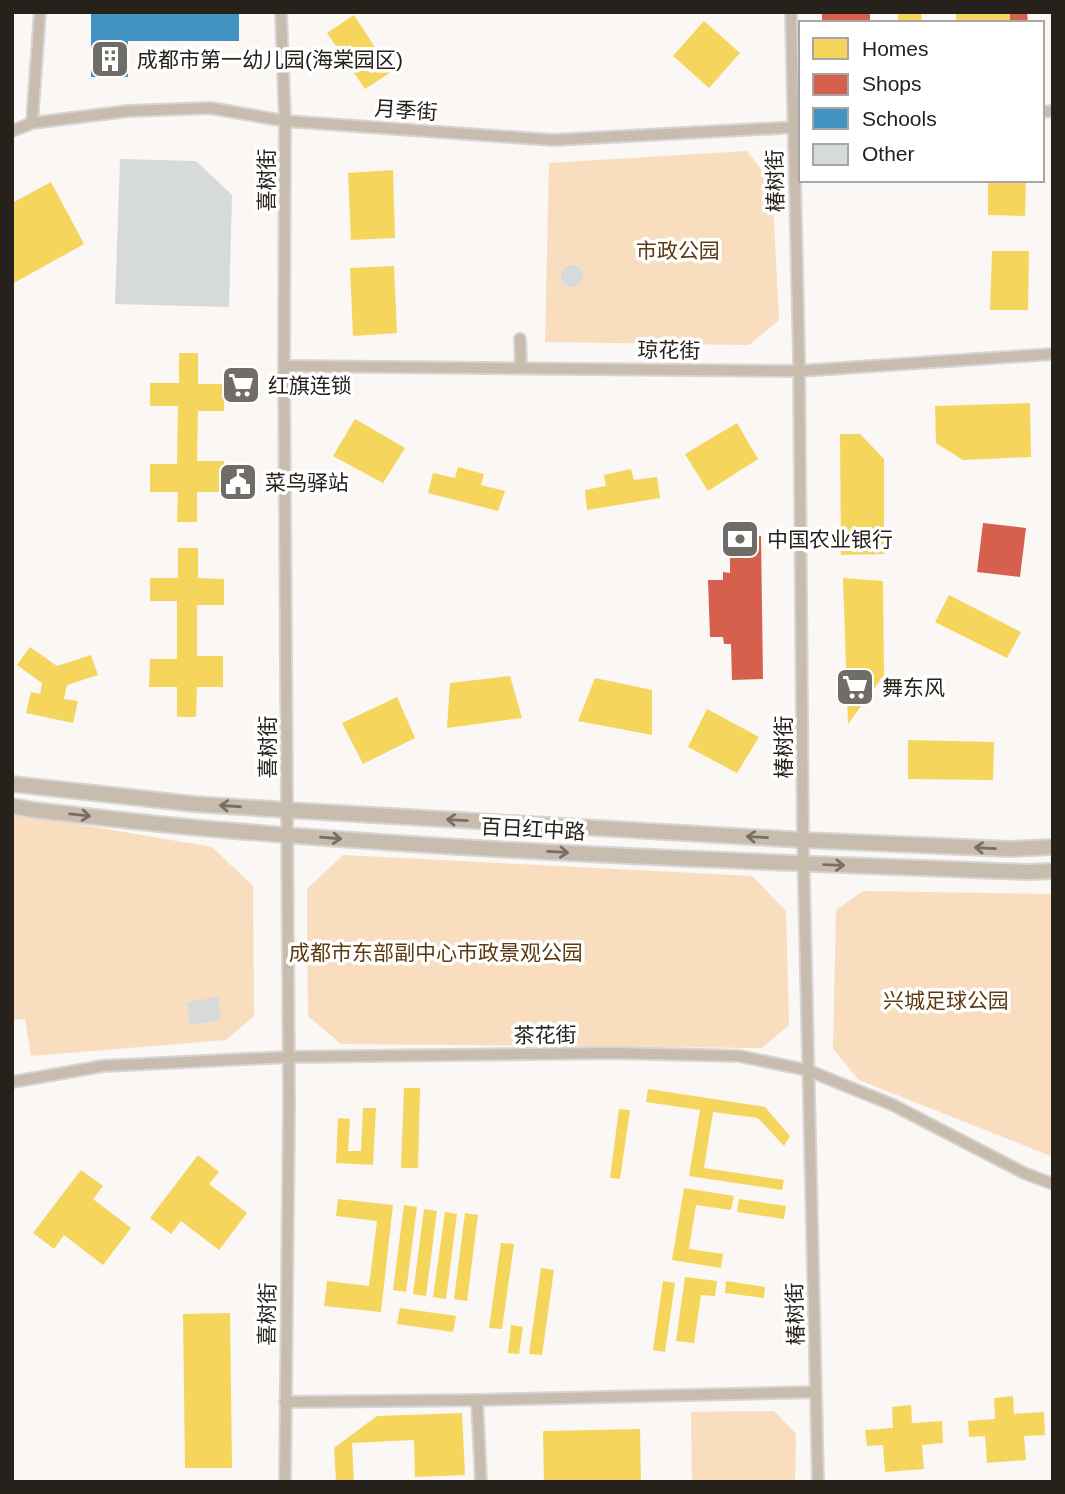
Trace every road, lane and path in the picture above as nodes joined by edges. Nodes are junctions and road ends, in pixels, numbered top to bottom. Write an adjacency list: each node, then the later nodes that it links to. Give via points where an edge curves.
1 (40, 12): 5 (street)
2 (281, 12): 4 (street, 喜树街)
3 (791, 12): 6 (street, 椿树街)
4 (285, 121): 5 (street, 月季街, via 210,108 128,111); 6 (street, 月季街, via 553,140); 10 (street, 喜树街)
5 (32, 123): 7 (street, 月季街)
6 (797, 127): 12 (street, 椿树街)
7 (12, 131)
8 (520, 339): 11 (street)
9 (1053, 354): 12 (street, 琼花街)
10 (284, 366): 11 (street, 琼花街); 15 (street, 喜树街)
11 (521, 368): 12 (street, 琼花街)
12 (799, 370): 17 (street, 椿树街)
13 (12, 784): 15 (street, 百日红中路, one-way to 13)
14 (12, 806): 16 (street, 百日红中路, one-way to 16)
15 (287, 810): 16 (street, 喜树街); 17 (street, 百日红中路, one-way to 15)
16 (287, 835): 19 (street, 百日红中路, one-way to 19); 21 (street, 喜树街)
17 (803, 840): 18 (street, 百日红中路, one-way to 17); 19 (street, 椿树街)
18 (1053, 847)
19 (803, 864): 20 (street, 百日红中路, one-way to 20); 22 (street, 椿树街)
20 (1053, 871)
21 (288, 1057): 22 (street, 茶花街, via 739,1056); 23 (street, 茶花街, via 103,1066); 27 (street, 喜树街)
22 (807, 1070): 24 (street, 茶花街, via 893,1105); 25 (street, 椿树街)
23 (12, 1082)
24 (1053, 1184)
25 (816, 1392): 26 (street); 30 (street, 椿树街)
26 (477, 1400): 27 (street); 29 (street)
27 (285, 1402): 28 (street, 喜树街)
28 (285, 1482)
29 (481, 1482)
30 (818, 1482)

